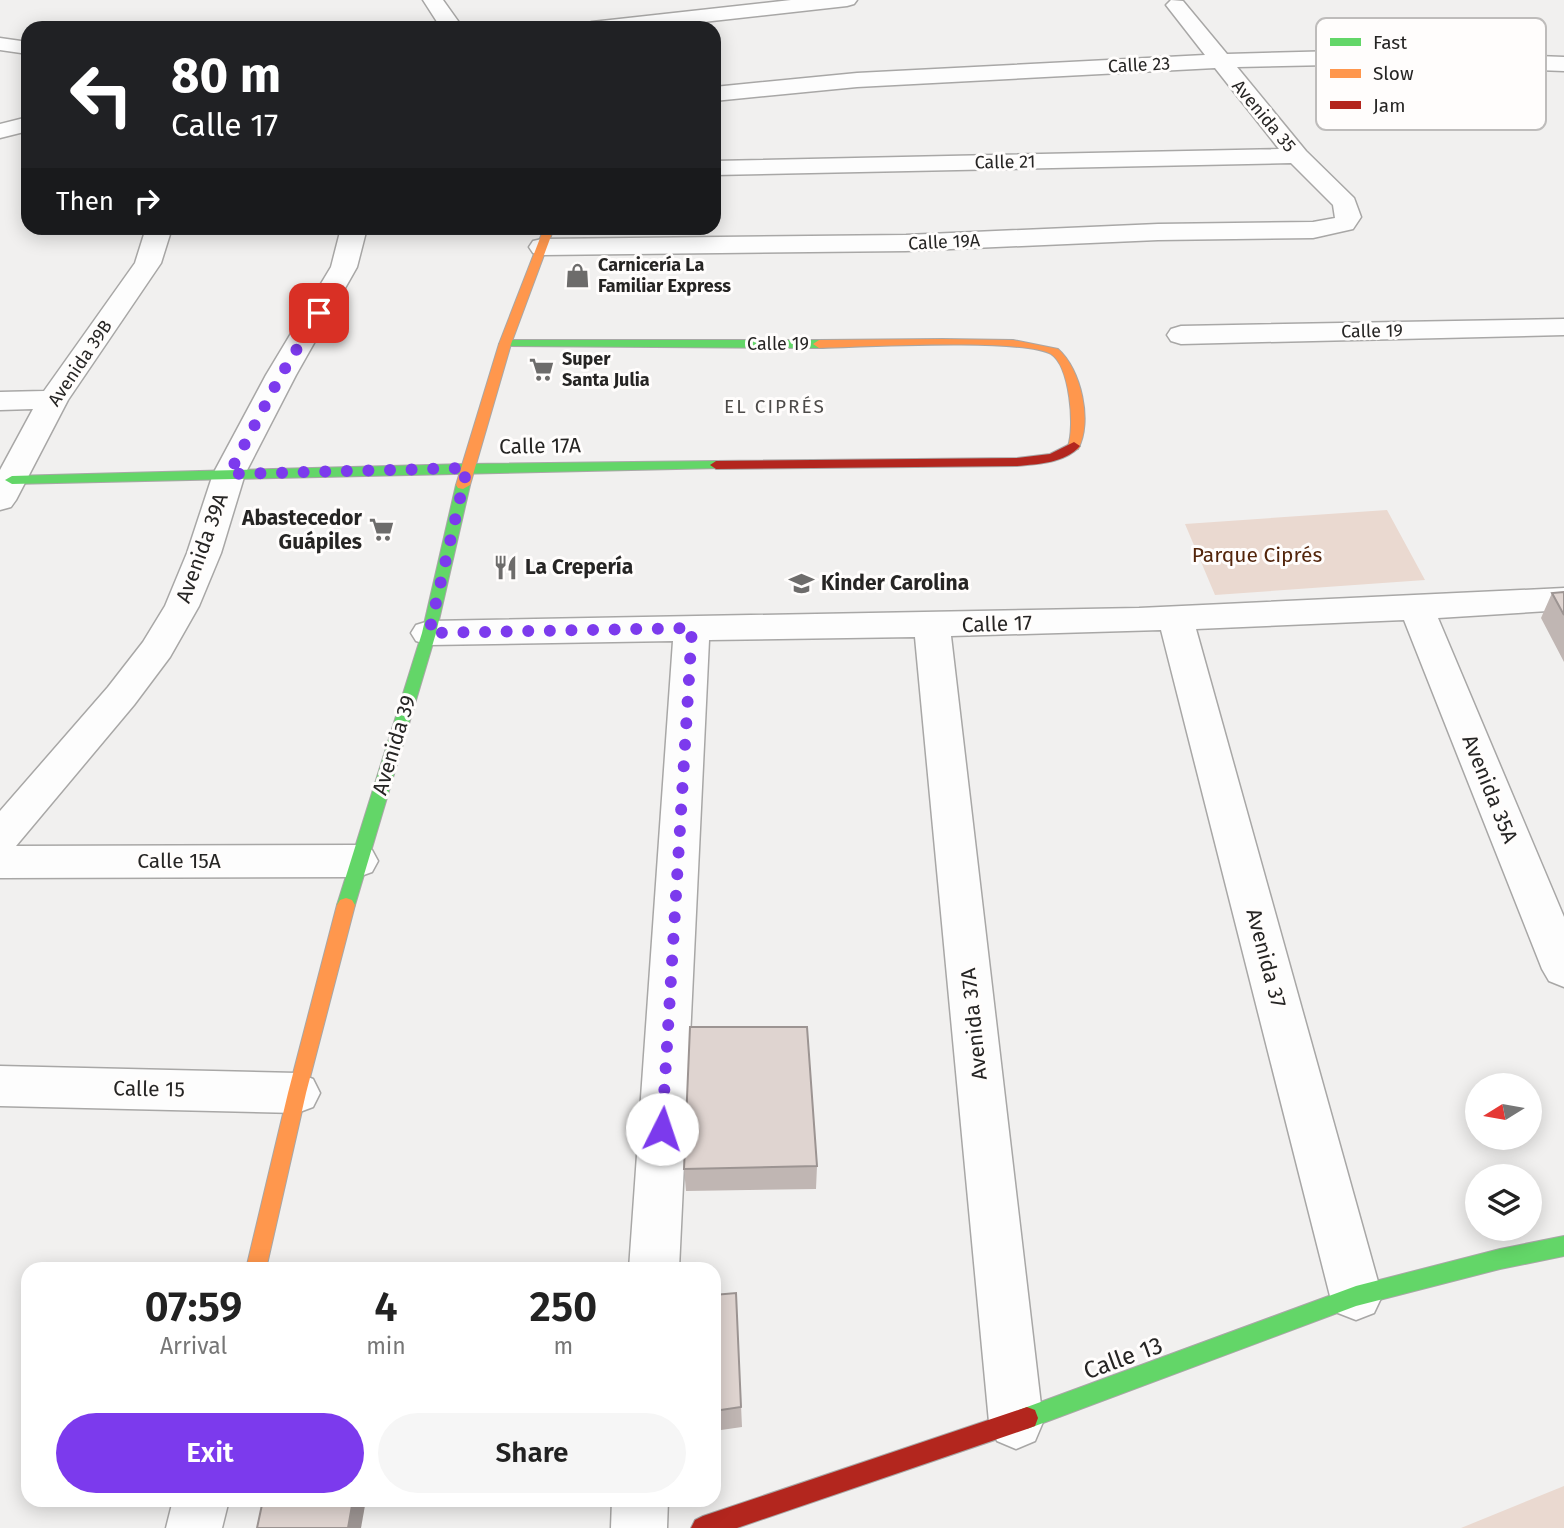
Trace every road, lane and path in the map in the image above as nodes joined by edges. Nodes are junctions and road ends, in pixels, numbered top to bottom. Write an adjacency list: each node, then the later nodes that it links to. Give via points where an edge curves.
1 (433, 0): 4 (street)
2 (847, 0): 5 (street)
3 (1176, 5): 9 (street, Avenida 35)
4 (447, 21)
5 (656, 21)
6 (0, 44): 7 (street)
7 (21, 47)
8 (1316, 59): 9 (street, Calle 23)
9 (1218, 61): 12 (street, Calle 23, via 856,80); 13 (street, Avenida 35)
10 (1546, 63): 11 (street, Calle 23)
11 (1564, 64)
12 (721, 93)
13 (1297, 156): 14 (street, Calle 21); 15 (street, Avenida 35, via 1345,203 1349,217)
14 (721, 168)
15 (1344, 224): 18 (street, Calle 19A, via 1313,230 906,243)
16 (157, 235): 22 (street, Avenida 39B, via 148,263)
17 (352, 235): 26 (street, Avenida 39A, via 344,267)
18 (546, 237): 21 (street, Avenida 39)
19 (1564, 327): 20 (street, Calle 19)
20 (1181, 335)
21 (505, 344): 24 (street, Calle 19, via 1013,344 1051,350 1068,374 1080,422 1080,436); 25 (street, Avenida 39)
22 (53, 400): 23 (street); 27 (street, Avenida 39B)
23 (0, 401)
24 (1068, 452): 25 (street, Calle 17A, via 1017,462)
25 (467, 468): 26 (street, Calle 17A); 33 (street, Avenida 39)
26 (229, 474): 27 (street, Calle 17A); 34 (street, Avenida 39A, via 200,564 157,649)
27 (6, 490)
28 (1564, 598): 29 (street, Calle 17)
29 (1417, 609): 30 (street, Calle 17); 37 (street, Avenida 35A)
30 (1176, 619): 31 (street, Calle 17); 43 (street, Avenida 37)
31 (932, 626): 32 (street, Calle 17); 44 (street, Avenida 37A)
32 (692, 628): 33 (street, Calle 17); 42 (street)
33 (429, 633): 35 (street, Avenida 39)
34 (0, 838)
35 (358, 861): 36 (street, Calle 15A); 39 (street, Avenida 39)
36 (0, 862)
37 (1564, 969)
38 (0, 1086): 39 (street, Calle 15)
39 (297, 1093): 41 (street, Avenida 39)
40 (1564, 1245): 43 (street, Calle 13)
41 (258, 1262)
42 (654, 1262)
43 (1356, 1296): 44 (street, Calle 13)
44 (1016, 1422): 49 (street, Calle 13)
45 (199, 1507): 47 (street)
46 (640, 1507): 48 (street)
47 (194, 1528)
48 (639, 1528)
49 (703, 1528)

